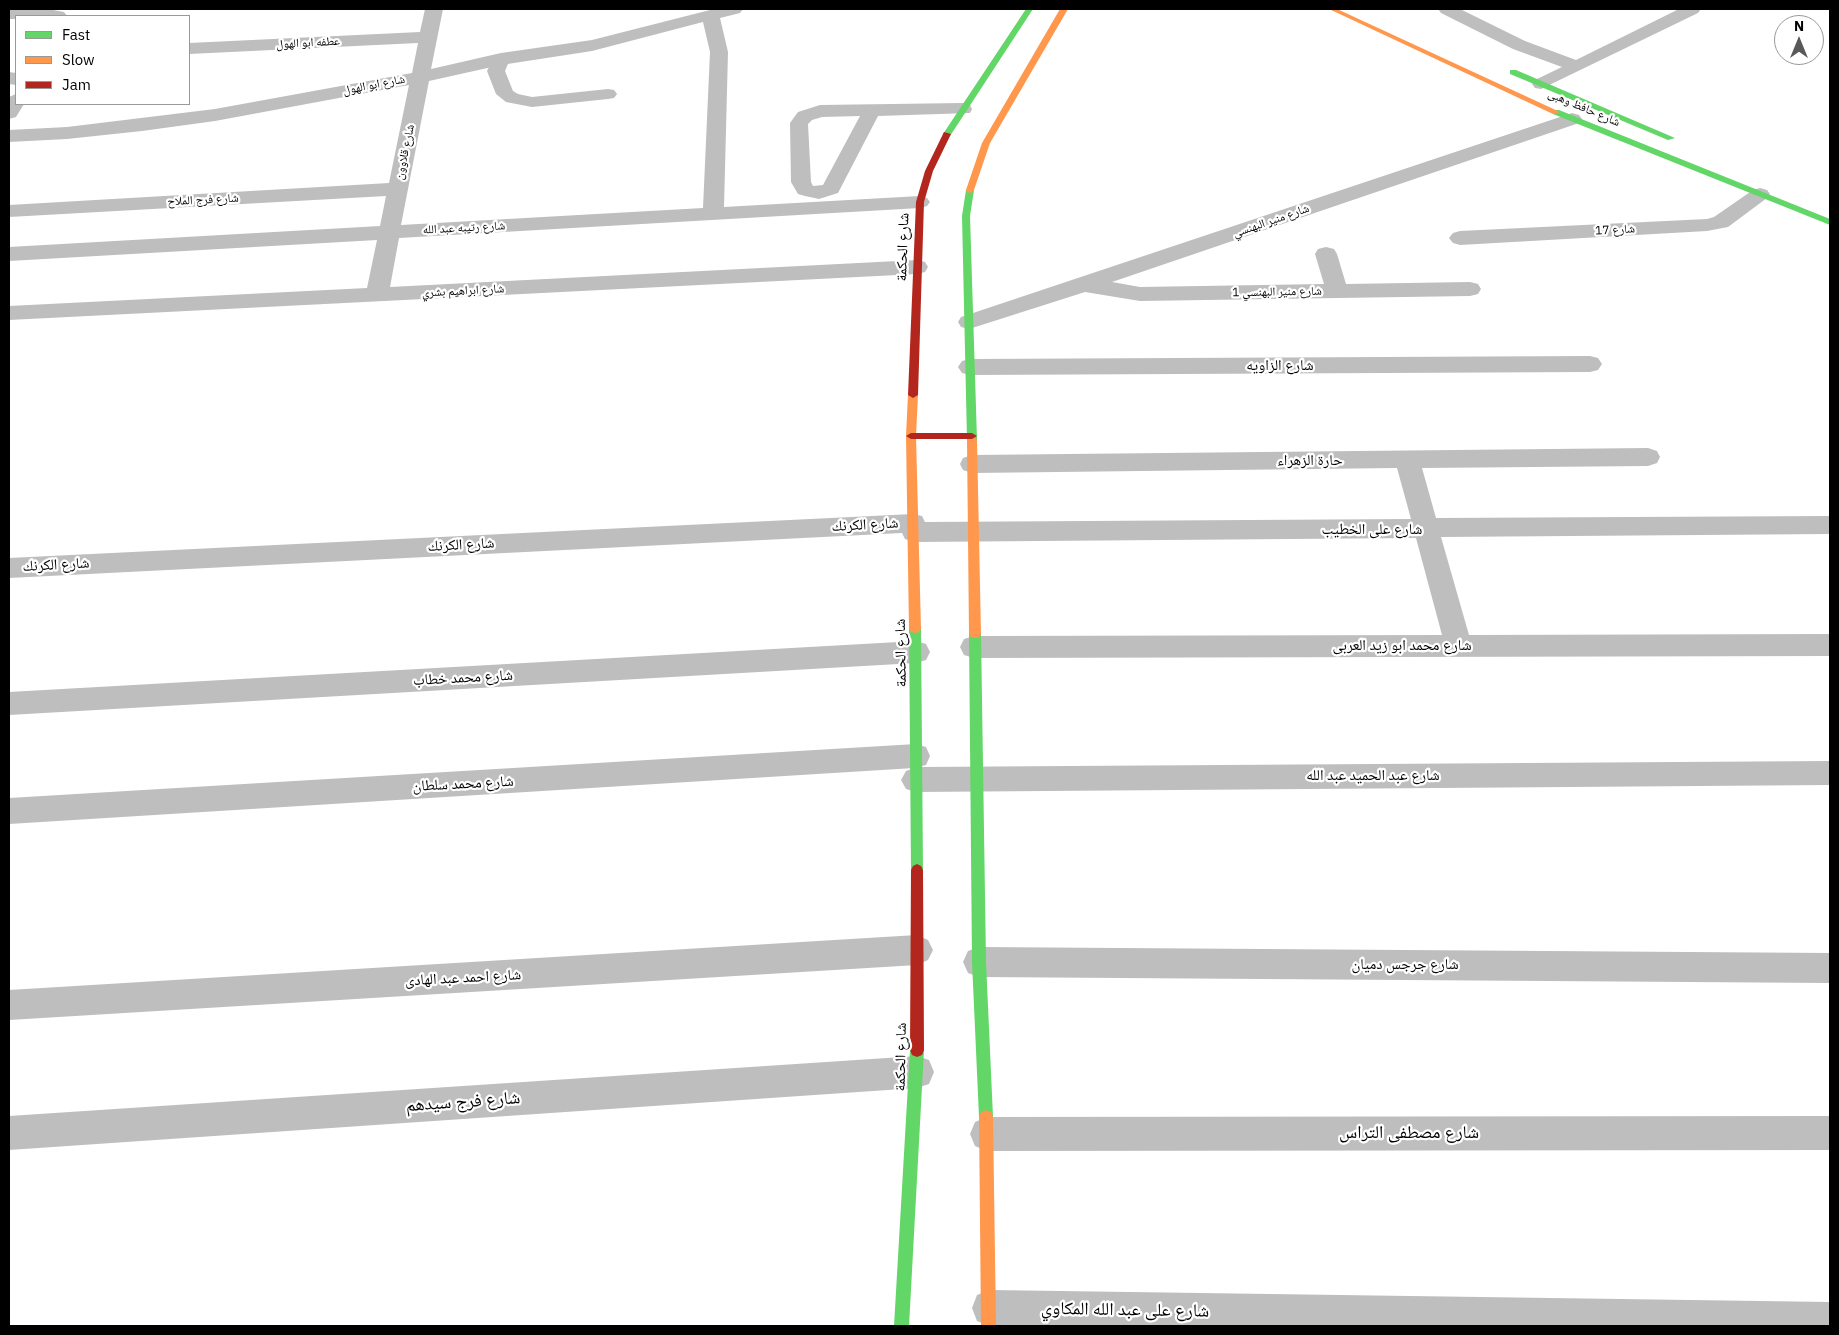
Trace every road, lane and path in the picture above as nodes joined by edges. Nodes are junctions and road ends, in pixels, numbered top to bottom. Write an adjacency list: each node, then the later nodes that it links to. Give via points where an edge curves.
1 (434, 9): 11 (street, شارع قلاوون)
2 (734, 9): 10 (street, شارع ابو الهول)
3 (1029, 9): 20 (street, شارع الحكمة)
4 (1064, 9): 42 (street, via 986,143 970,186 966,216)
5 (1332, 9): 23 (street, شارع حافظ وهبى)
6 (1447, 9): 14 (lane, via 1519,45)
7 (1692, 9): 14 (lane)
8 (9, 14): 9 (street)
9 (53, 15)
10 (710, 15): 13 (street, شارع ابو الهول, via 592,45); 30 (street, via 719,52)
11 (428, 37): 12 (street, عطفه ابو الهول); 16 (street, شارع قلاوون)
12 (190, 48)
13 (502, 59): 16 (street, شارع ابو الهول); 18 (lane, via 496,71 505,94 512,98 532,102)
14 (1576, 66): 17 (lane)
15 (1506, 69): 17 (street, شارع حافظ وهبى)
16 (421, 76): 24 (street, شارع ابو الهول, via 215,115 67,133); 26 (street, شارع قلاوون)
17 (1541, 84): 25 (street, شارع حافظ وهبى)
18 (608, 94)
19 (15, 102): 22 (street)
20 (963, 109): 21 (lane); 28 (street, شارع الحكمة, via 929,171)
21 (872, 110): 21 (lane, via 820,111 801,119 801,182 806,190 819,193 831,189)
22 (9, 113)
23 (1572, 119): 27 (street, شارع حافظ وهبى); 37 (street, شارع منير البهنسي)
24 (9, 136)
25 (1684, 144)
26 (398, 189): 29 (street, شارع فرج الملاح); 32 (street, شارع قلاوون)
27 (1760, 194): 31 (street, شارع حافظ وهبى); 33 (street, شارع 17, via 1721,222 1707,226)
28 (920, 202): 30 (street, شارع رتيبه عبد الله); 36 (street, شارع الحكمة)
29 (9, 211)
30 (713, 214): 32 (street, شارع رتيبه عبد الله)
31 (1830, 222)
32 (389, 232): 34 (street, شارع رتيبه عبد الله); 40 (street, شارع قلاوون)
33 (1460, 238)
34 (9, 254)
35 (1326, 254): 39 (street)
36 (917, 268): 40 (street, شارع ابراهيم بشري); 45 (street, شارع الحكمة)
37 (1085, 284): 39 (street, شارع منير البهنسي 1, via 1140,294); 42 (street, شارع منير البهنسي)
38 (1470, 289): 39 (street, شارع منير البهنسي 1)
39 (1337, 291)
40 (377, 295): 41 (street, شارع ابراهيم بشري)
41 (9, 313)
42 (969, 322): 44 (street)
43 (1590, 364): 44 (street, شارع الزاويه)
44 (970, 368): 46 (street)
45 (911, 436): 46 (street); 51 (street, شارع الحكمة)
46 (972, 436): 49 (street)
47 (1648, 457): 48 (street, حارة الزهراء)
48 (1407, 460): 49 (street, حارة الزهراء); 52 (street)
49 (972, 464): 53 (street)
50 (1830, 525): 52 (street, شارع على الخطيب)
51 (913, 528): 53 (street, شارع على الخطيب); 54 (street, شارع الكرنك); 58 (street, شارع الحكمة)
52 (1427, 529): 53 (street, شارع على الخطيب); 56 (street)
53 (973, 532): 57 (street)
54 (9, 568)
55 (1830, 645): 56 (street, شارع محمد ابو زيد العربى)
56 (1459, 646): 57 (street, شارع محمد ابو زيد العربى)
57 (974, 647): 62 (street)
58 (916, 652): 59 (street, شارع محمد خطاب); 60 (street, شارع الحكمة)
59 (9, 704)
60 (916, 768): 62 (street, شارع عبد الحميد عبد الله); 63 (street, شارع محمد سلطان); 64 (street, شارع الحكمة)
61 (1830, 773): 62 (street, شارع عبد الحميد عبد الله)
62 (976, 780): 65 (street)
63 (9, 811)
64 (918, 950): 67 (street, شارع احمد عبد الهادى); 68 (street, شارع الحكمة)
65 (979, 962): 66 (street, شارع جرجس دميان); 71 (street)
66 (1830, 968)
67 (9, 1005)
68 (917, 1072): 69 (street, شارع فرج سيدهم); 74 (street, شارع الحكمة)
69 (9, 1133)
70 (1830, 1133): 71 (street, شارع مصطفى التراس)
71 (987, 1134): 72 (street)
72 (989, 1317): 73 (street, شارع على عبد الله المكاوي)
73 (1830, 1321)
74 (901, 1326)

